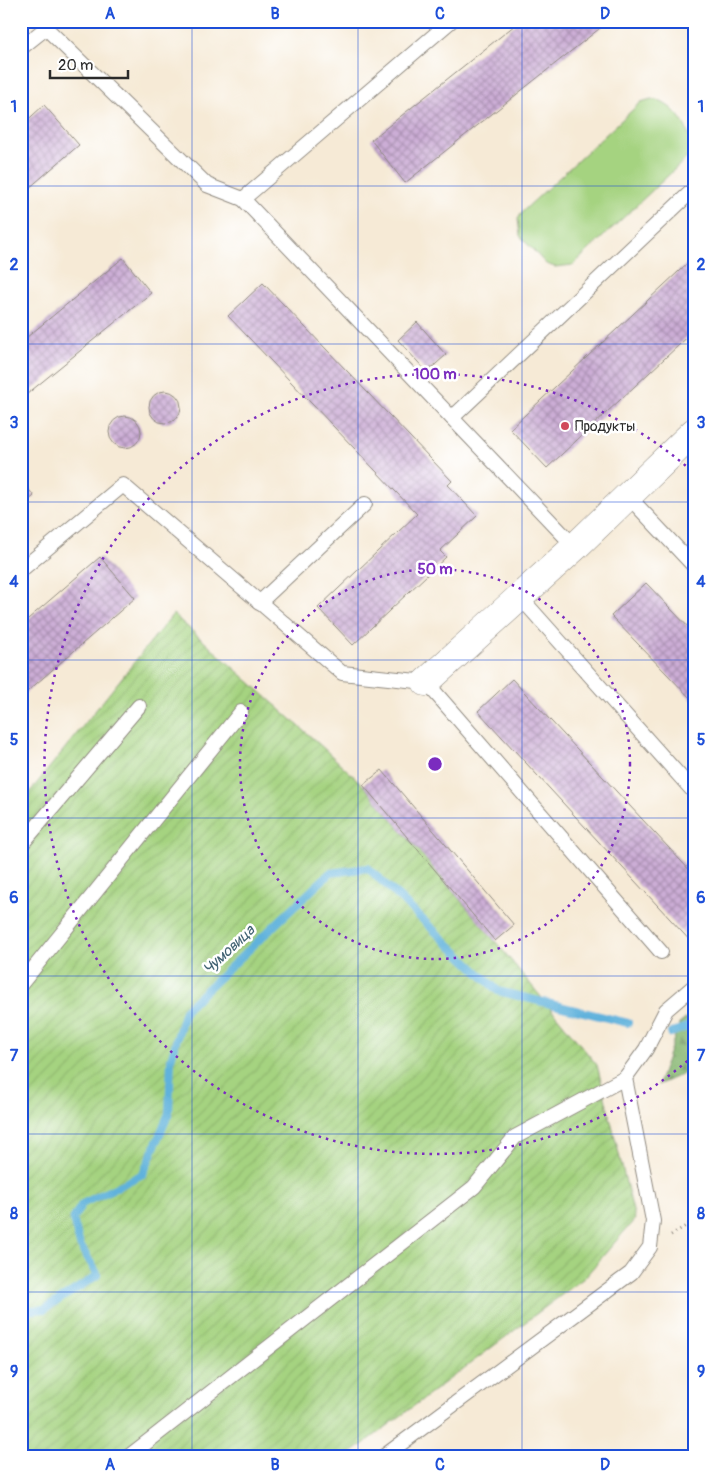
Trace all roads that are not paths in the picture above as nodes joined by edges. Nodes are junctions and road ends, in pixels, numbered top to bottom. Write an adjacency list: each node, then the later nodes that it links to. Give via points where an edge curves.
1 (451, 21): 4 (lane)
2 (21, 48): 4 (lane, via 46,28 207,185)
3 (694, 189): 5 (lane)
4 (242, 199): 5 (lane)
5 (452, 418): 9 (lane)
6 (694, 432): 7 (street)
7 (628, 496): 9 (street); 10 (lane)
8 (365, 504): 13 (lane)
9 (575, 547): 12 (street)
10 (694, 566)
11 (21, 570): 13 (lane, via 122,485)
12 (520, 597): 14 (street); 17 (lane)
13 (259, 604): 14 (lane, via 342,673)
14 (426, 682): 19 (lane)
15 (139, 706): 18 (lane)
16 (241, 712): 20 (lane)
17 (694, 792)
18 (21, 845)
19 (661, 952)
20 (21, 984)
21 (694, 986): 22 (lane, via 666,1010)
22 (625, 1078): 23 (lane, via 516,1137 474,1187); 24 (lane, via 654,1221 650,1247 631,1274)
23 (128, 1457)
24 (383, 1457)

